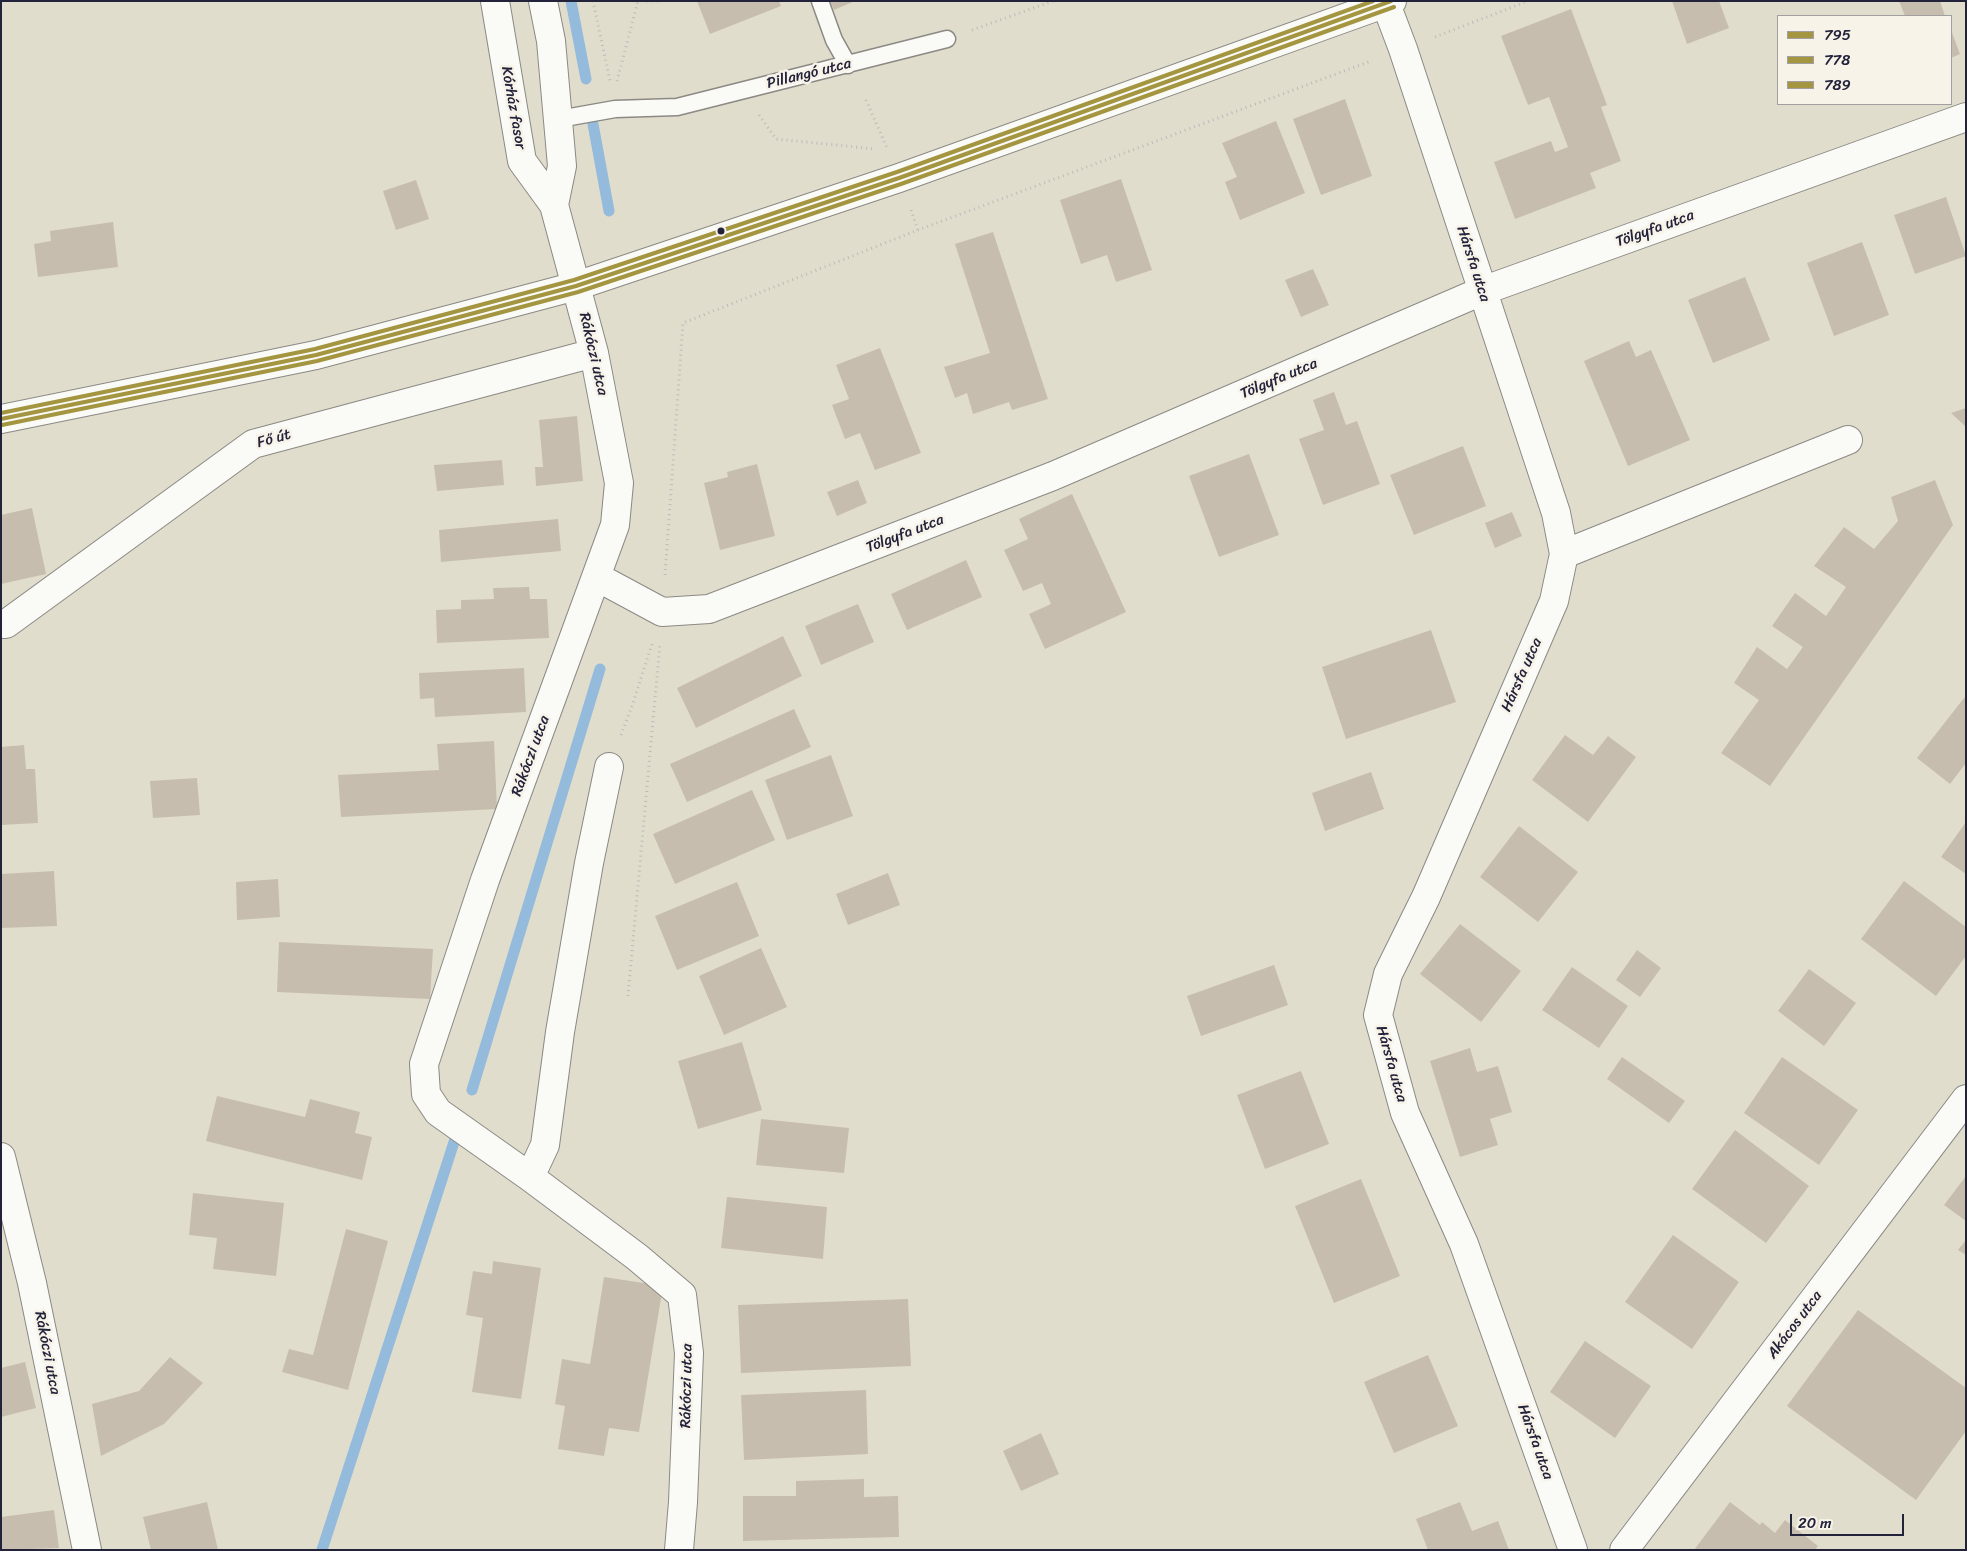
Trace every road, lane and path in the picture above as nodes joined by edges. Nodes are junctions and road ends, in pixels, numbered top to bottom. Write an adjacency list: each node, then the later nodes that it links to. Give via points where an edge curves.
1 (495, 1): 19 (street, Kórház fasor, via 522,161)
2 (544, 1): 18 (street, Kórház fasor)
3 (593, 1): 16 (path)
4 (638, 1): 16 (path)
5 (647, 1): 6 (path)
6 (658, 1)
7 (820, 1): 13 (lane, via 834,40)
8 (1053, 1): 11 (path)
9 (1528, 1): 12 (path)
10 (1389, 2): 12 (street, Hársfa utca); 20 (street, via 899,178)
11 (948, 39): 13 (lane, Pillangó utca)
12 (1403, 49): 21 (street, Hársfa utca); 27 (path, via 918,230 683,323)
13 (848, 65): 14 (lane, Pillangó utca)
14 (741, 91): 15 (path, via 776,139 888,150); 16 (lane, Pillangó utca, via 677,108)
15 (866, 100)
16 (614, 103): 18 (lane, Pillangó utca)
17 (1966, 117): 21 (street, Tölgyfa utca)
18 (559, 119): 19 (street, Kórház fasor, via 562,166)
19 (554, 205): 20 (street, Kórház fasor)
20 (576, 286): 22 (street, Rákóczi utca); 23 (street, via 316,355)
21 (1482, 291): 25 (street, Hársfa utca, via 1556,512); 27 (street, Tölgyfa utca, via 1053,476 709,609)
22 (594, 353): 26 (street, Rákóczi utca, via 619,483 615,524); 28 (street, Fő út, via 253,444 6,624)
23 (1, 419)
24 (1848, 440): 25 (street)
25 (1564, 554): 36 (street, Hársfa utca, via 1554,601 1426,896 1388,974 1378,1015 1405,1113 1464,1244)
26 (597, 576): 27 (street); 33 (street, Rákóczi utca, via 486,880 424,1064 426,1094 438,1112)
27 (662, 612): 29 (path, via 634,703); 30 (path)
28 (1, 624)
29 (609, 767): 33 (street, via 560,1032 545,1145)
30 (628, 996)
31 (1966, 1099): 37 (street, Akácos utca)
32 (1, 1157): 34 (street, Rákóczi utca, via 32,1283)
33 (530, 1177): 35 (street, Rákóczi utca, via 682,1295 689,1352)
34 (87, 1550)
35 (678, 1550)
36 (1573, 1550)
37 (1624, 1550)

